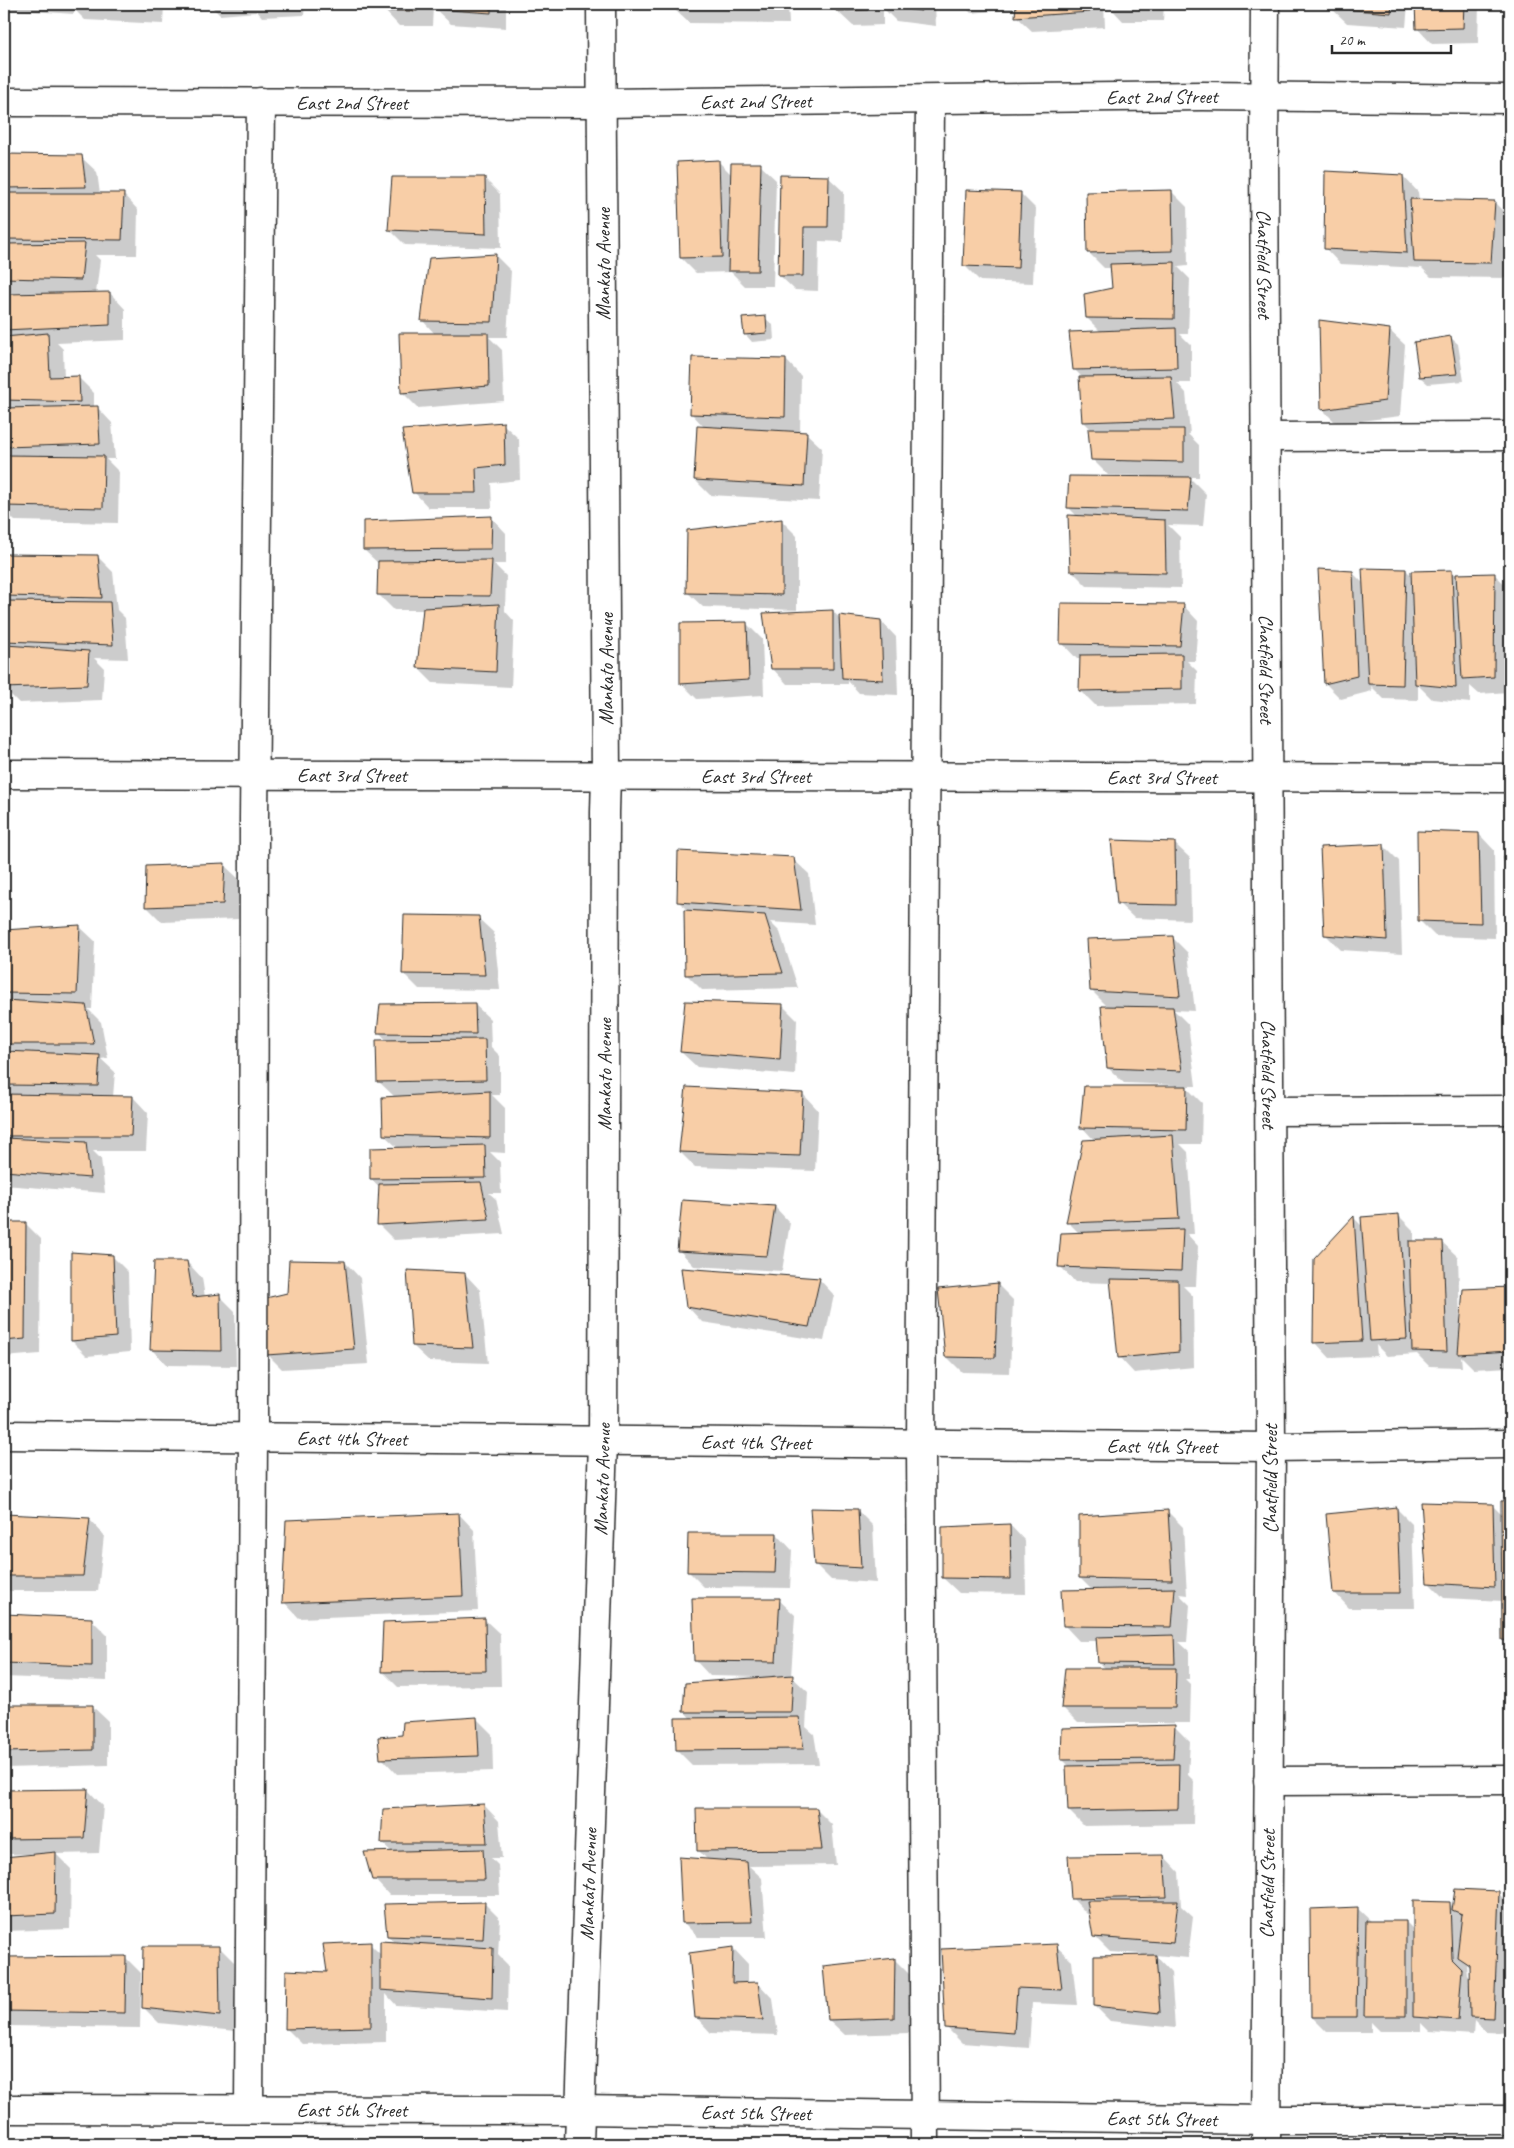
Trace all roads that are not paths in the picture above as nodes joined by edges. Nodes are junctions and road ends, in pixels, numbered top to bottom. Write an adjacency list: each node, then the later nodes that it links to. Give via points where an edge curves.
1 (601, 4): 8 (street, Mankato Avenue)
2 (1265, 4): 3 (street, Chatfield Street)
3 (1264, 97): 4 (street, East 2nd Street); 5 (street, East 2nd Street); 10 (street, Chatfield Street)
4 (930, 100): 8 (street, East 2nd Street); 14 (street)
5 (1510, 100)
6 (4, 102): 7 (street, East 2nd Street)
7 (262, 102): 8 (street, East 2nd Street); 12 (street)
8 (602, 103): 13 (street, Mankato Avenue)
9 (1510, 436): 10 (street)
10 (1266, 437): 15 (street, Chatfield Street)
11 (4, 774): 12 (street, East 3rd Street)
12 (254, 774): 13 (street, East 3rd Street); 20 (street)
13 (606, 776): 14 (street, East 3rd Street); 21 (street, Mankato Avenue)
14 (927, 777): 15 (street, East 3rd Street); 22 (street)
15 (1267, 777): 16 (street, East 3rd Street); 18 (street, Chatfield Street)
16 (1510, 778)
17 (1510, 1110): 18 (street)
18 (1269, 1111): 24 (street, Chatfield Street)
19 (4, 1435): 20 (street, East 4th Street)
20 (253, 1438): 21 (street, East 4th Street); 28 (street)
21 (603, 1442): 22 (street, East 4th Street); 29 (street, Mankato Avenue)
22 (921, 1444): 24 (street, East 4th Street); 30 (street)
23 (1510, 1444): 24 (street, East 4th Street)
24 (1271, 1447): 26 (street, Chatfield Street)
25 (1510, 1780): 26 (street)
26 (1268, 1781): 32 (street, Chatfield Street)
27 (4, 2108): 28 (street, East 5th Street)
28 (249, 2109): 29 (street, East 5th Street)
29 (579, 2110): 30 (street, East 5th Street); 33 (street, Mankato Avenue)
30 (925, 2115): 32 (street, East 5th Street); 34 (street)
31 (1510, 2120): 32 (street, East 5th Street)
32 (1266, 2132)
33 (579, 2144)
34 (925, 2144)

